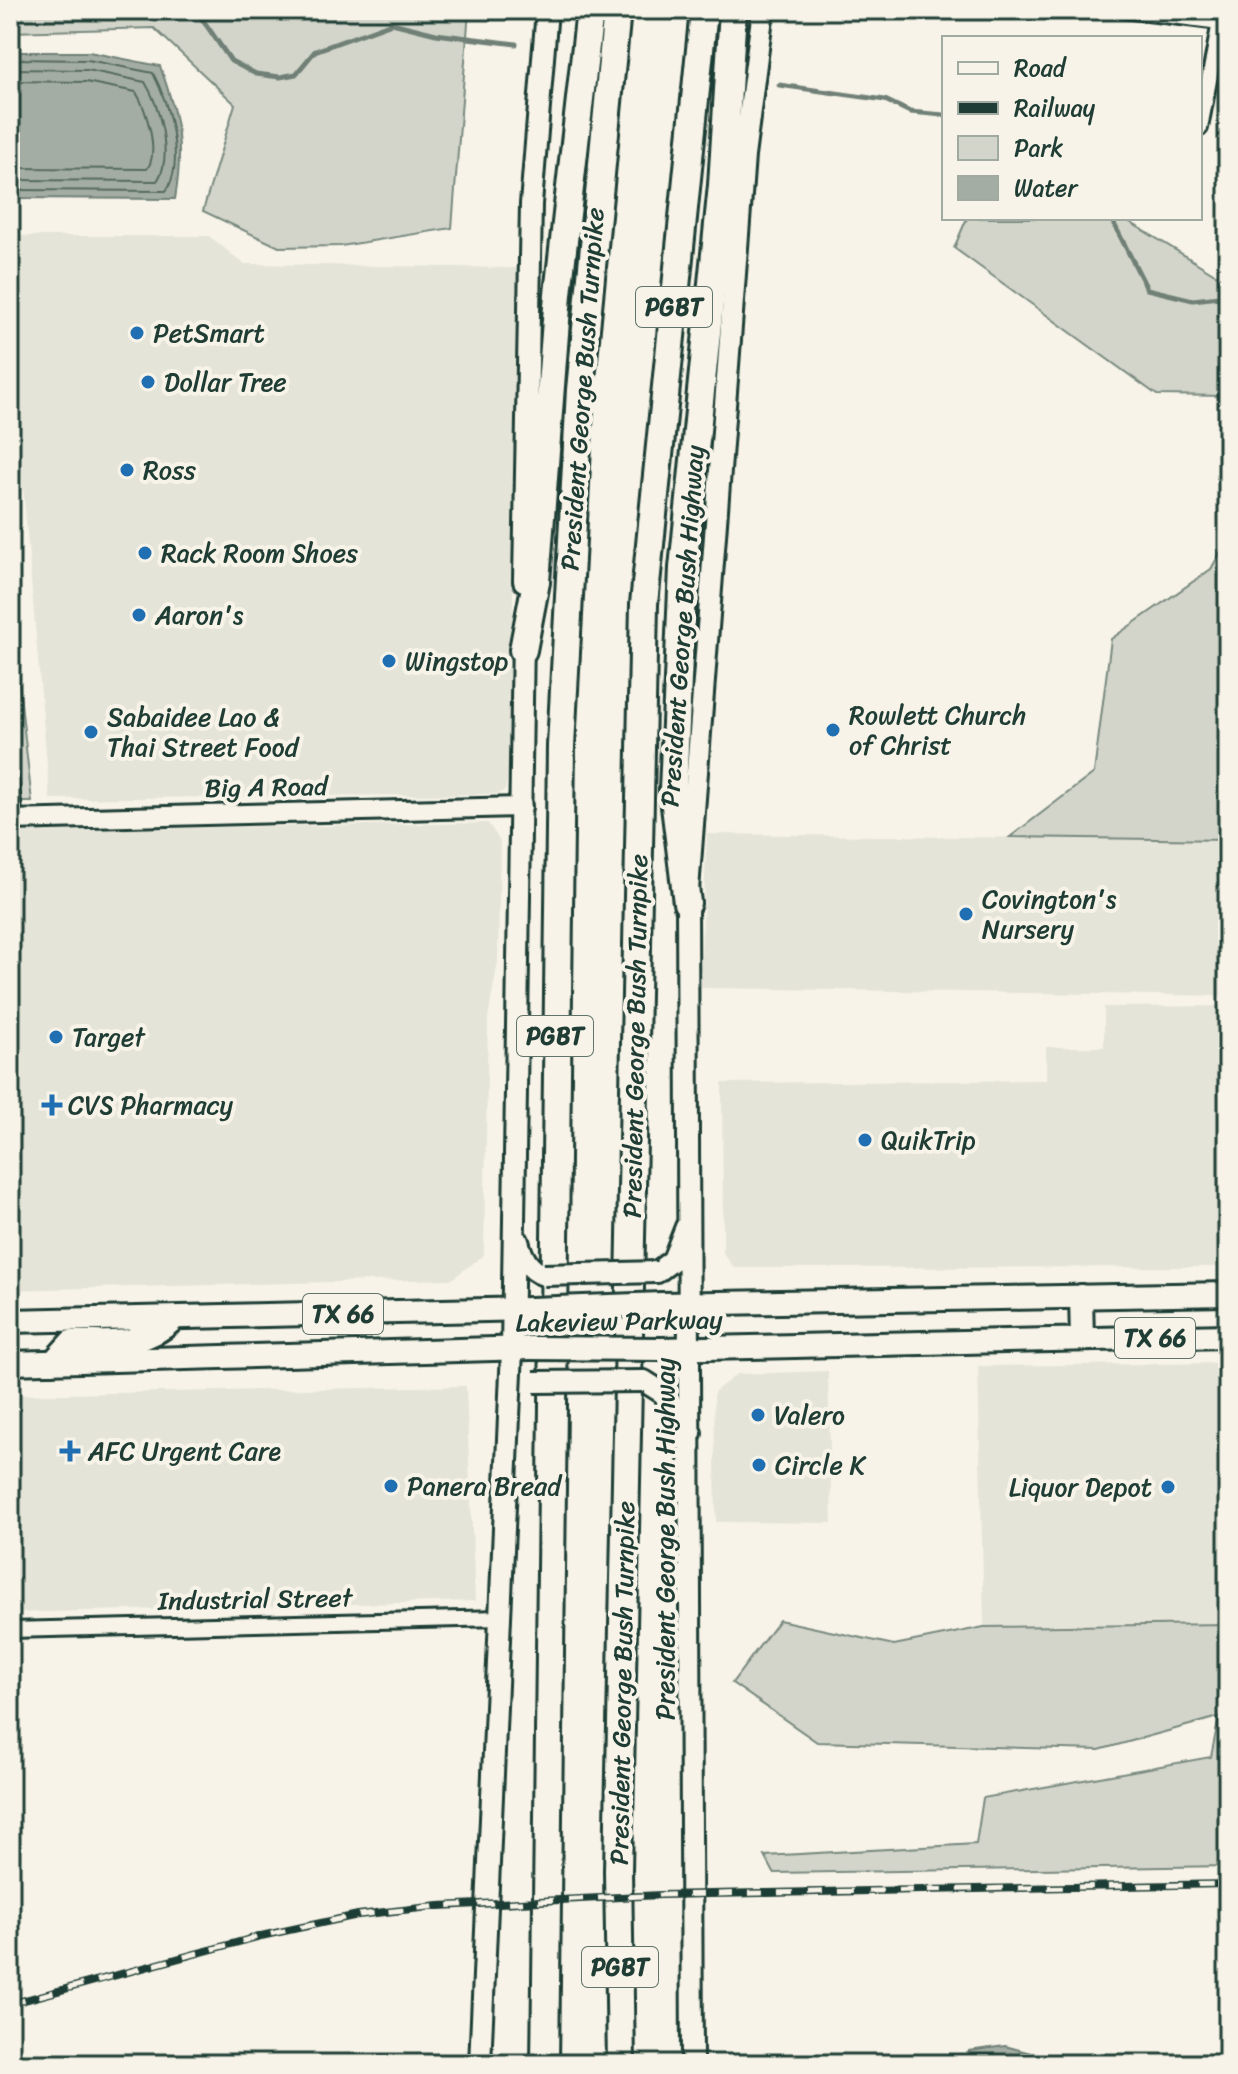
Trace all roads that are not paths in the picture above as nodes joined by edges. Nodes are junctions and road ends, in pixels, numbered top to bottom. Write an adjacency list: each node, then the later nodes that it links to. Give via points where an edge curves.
1 (547, 10): 10 (main road, via 531,220)
2 (590, 10): 10 (highway, via 558,294 536,582)
3 (617, 10): 34 (highway, President George Bush Turnpike / PGBT, via 583,346 561,731)
4 (704, 10): 35 (highway, President George Bush Turnpike / PGBT, via 644,604 618,1855)
5 (733, 10): 14 (highway, via 722,185 683,568 673,790)
6 (763, 10): 14 (main road, President George Bush Highway, via 744,156)
7 (1124, 10): 8 (street)
8 (1224, 22): 9 (street)
9 (1202, 119)
10 (523, 650): 12 (main road)
11 (10, 779): 13 (street)
12 (522, 807): 13 (street, Big A Road); 15 (main road)
13 (12, 819)
14 (687, 903): 16 (main road, President George Bush Highway)
15 (514, 1209): 16 (main road, bridge, via 522,1257 544,1275 657,1272 673,1260); 20 (main road)
16 (690, 1216): 19 (main road, President George Bush Highway)
17 (1228, 1294): 18 (main road, Lakeview Parkway / TX 66)
18 (1081, 1296): 19 (main road, Lakeview Parkway / TX 66); 24 (main road)
19 (690, 1305): 20 (main road, Lakeview Parkway / TX 66, bridge); 25 (main road, President George Bush Highway)
20 (522, 1310): 21 (main road, Lakeview Parkway / TX 66); 26 (main road)
21 (174, 1319): 22 (main road, Lakeview Parkway / TX 66); 27 (main road, via 141,1341 71,1342)
22 (10, 1321)
23 (1228, 1336): 24 (main road, Lakeview Parkway / TX 66)
24 (1082, 1339): 25 (main road, Lakeview Parkway / TX 66)
25 (690, 1348): 26 (main road, Lakeview Parkway / TX 66, bridge); 30 (main road, President George Bush Highway)
26 (521, 1349): 27 (main road, Lakeview Parkway / TX 66); 29 (main road)
27 (53, 1362): 28 (main road, Lakeview Parkway / TX 66)
28 (10, 1363)
29 (510, 1403): 30 (main road, bridge, via 521,1388 534,1382 644,1381 663,1393); 31 (main road)
30 (691, 1433): 36 (main road, President George Bush Highway)
31 (501, 1618): 32 (street, Industrial Street); 33 (main road)
32 (10, 1630)
33 (480, 2064)
34 (545, 2064)
35 (621, 2064)
36 (692, 2064)

